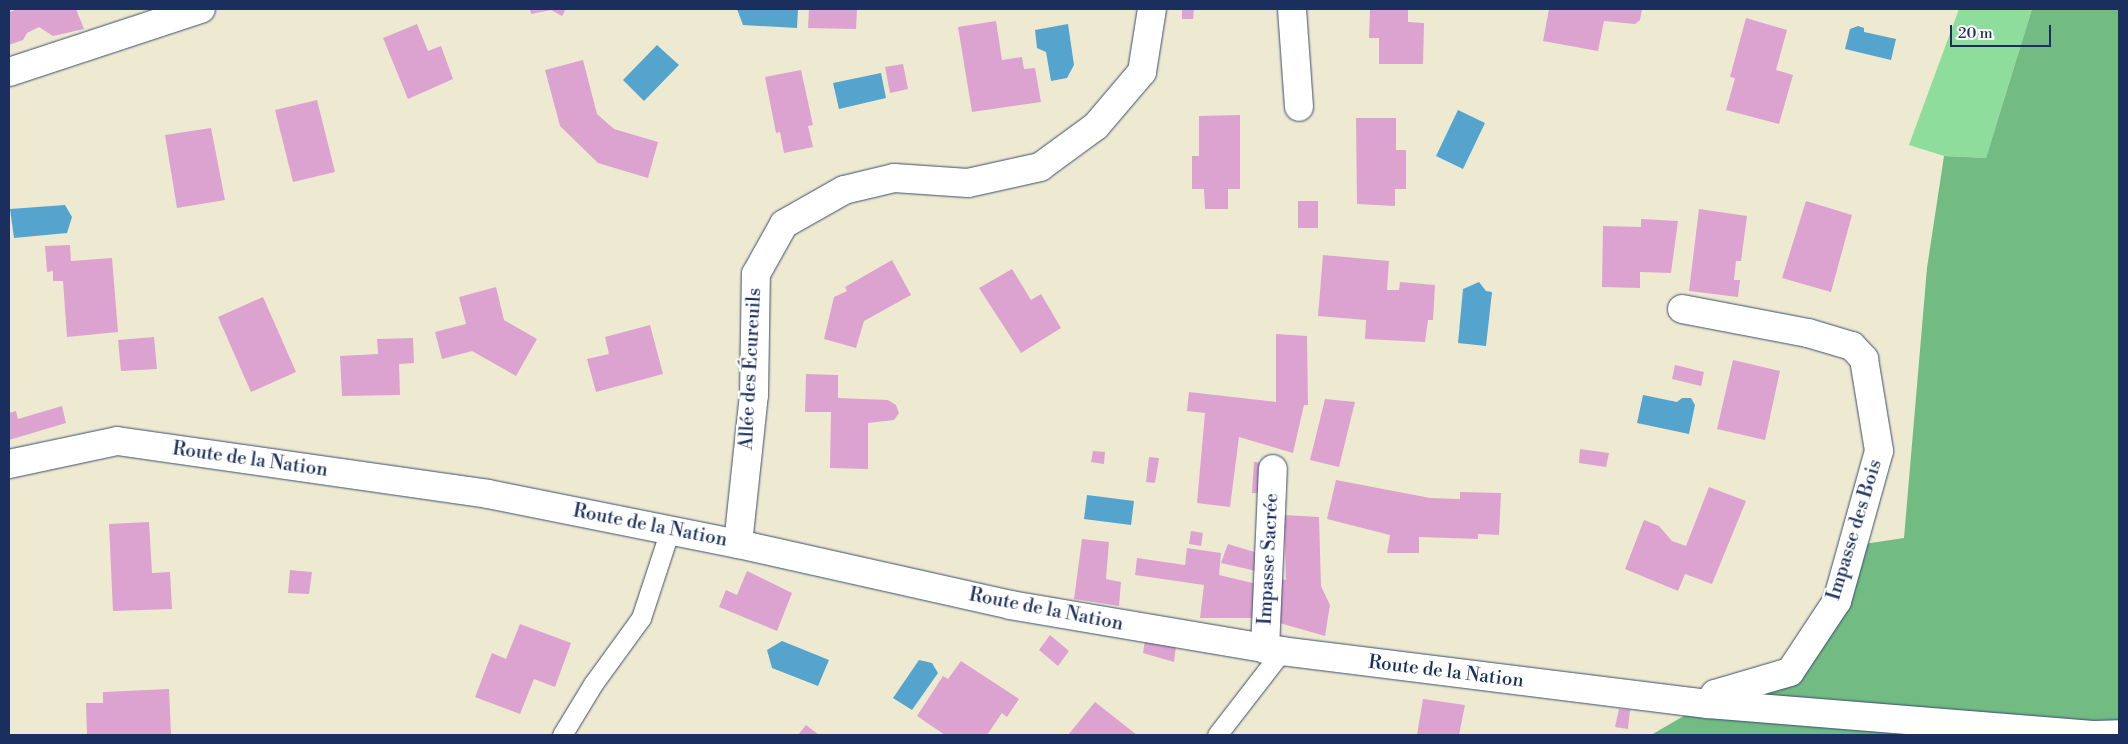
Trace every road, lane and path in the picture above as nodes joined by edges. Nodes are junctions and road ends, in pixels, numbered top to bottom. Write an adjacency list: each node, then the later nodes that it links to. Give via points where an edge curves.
1 (201, 9): 4 (street)
2 (1152, 9): 10 (street, Allée des Écureuils, via 1142,72 1096,126 1040,167 968,183 894,178 844,190 784,224 756,274 754,395)
3 (1292, 9): 5 (street)
4 (9, 72)
5 (1299, 107)
6 (1682, 308): 12 (street, Impasse des Bois, via 1808,333 1852,346 1864,359 1879,451 1837,601 1790,672 1715,694)
7 (9, 464): 9 (street, Route de la Nation, via 118,441 488,494)
8 (1273, 469): 11 (street, Impasse Sacrée)
9 (670, 530): 10 (street, Route de la Nation); 14 (lane, via 641,618 593,684)
10 (738, 544): 11 (street, Route de la Nation, via 1010,605)
11 (1274, 650): 12 (street, Route de la Nation); 15 (lane)
12 (1708, 704): 16 (street, Route de la Nation)
13 (2119, 734): 16 (street, Route de la Nation)
14 (562, 735)
15 (1217, 735)
16 (2094, 735)

